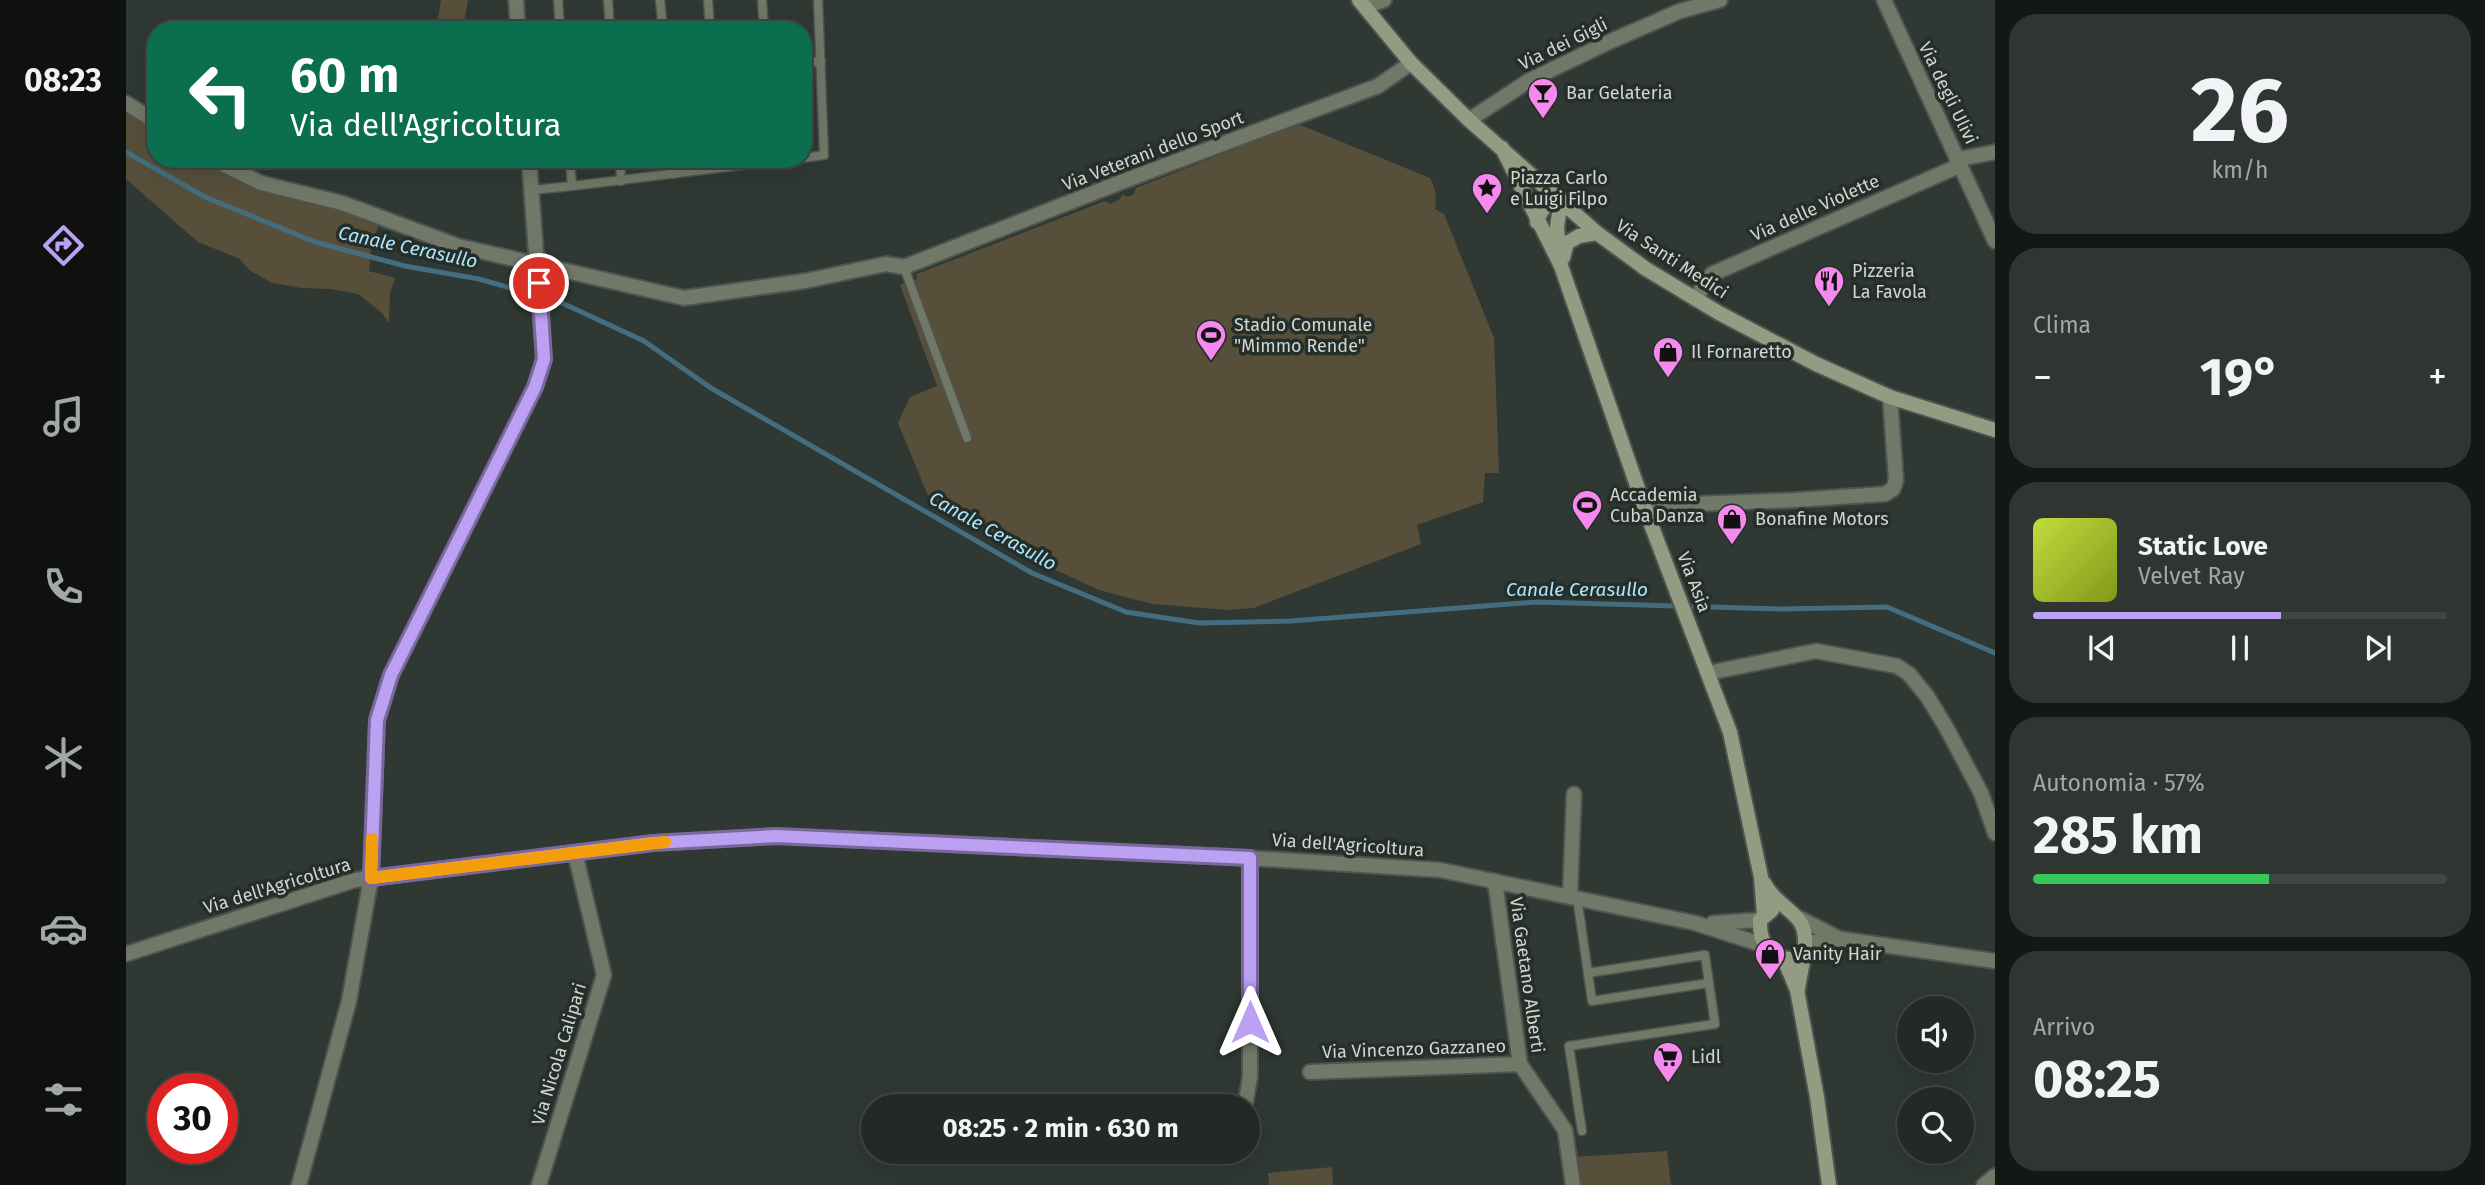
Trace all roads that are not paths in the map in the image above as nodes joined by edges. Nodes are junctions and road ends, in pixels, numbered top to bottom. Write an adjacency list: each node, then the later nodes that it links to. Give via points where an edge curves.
1 (516, 0): 12 (street)
2 (558, 0): 13 (lane)
3 (608, 0): 14 (lane)
4 (660, 0): 15 (lane)
5 (708, 0): 16 (lane)
6 (762, 0): 17 (lane)
7 (818, 0): 18 (lane)
8 (1384, 0): 11 (street)
9 (1720, 0): 23 (street, Via dei Gigli, via 1680,11 1586,53 1530,80)
10 (1884, 0): 27 (street, Via degli Ulivi)
11 (1362, 4): 20 (street, Via Santi Medici)
12 (517, 21)
13 (559, 21)
14 (609, 21)
15 (662, 21)
16 (709, 21)
17 (763, 21)
18 (821, 61): 19 (lane); 26 (lane, via 824,155)
19 (812, 62)
20 (1411, 64): 23 (street, Via Santi Medici); 44 (street, Via Veterani dello Sport, via 1378,86)
21 (126, 103): 22 (street)
22 (147, 116)
23 (1469, 120): 24 (street, Via Santi Medici)
24 (1502, 148): 38 (street, Via Santi Medici); 39 (street, Via Asia)
25 (1995, 152): 27 (street, Via delle Violette)
26 (812, 157)
27 (1960, 162): 41 (street, Via degli Ulivi); 45 (street, Via delle Violette, via 1712,274)
28 (230, 168): 42 (street, via 261,183 342,203 458,246)
29 (530, 168): 37 (street)
30 (571, 168): 36 (lane)
31 (620, 168): 35 (lane)
32 (673, 168): 34 (lane)
33 (702, 168): 34 (lane)
34 (673, 174): 35 (lane)
35 (621, 181): 36 (lane)
36 (572, 186): 37 (lane)
37 (531, 190): 42 (street)
38 (1561, 200): 39 (street, via 1548,203); 40 (street, Via Santi Medici); 43 (street, Via Asia, via 1557,227)
39 (1537, 222): 43 (street, Via Asia)
40 (1597, 233): 43 (street, via 1567,243); 45 (street, Via Santi Medici)
41 (1995, 241)
42 (537, 263): 44 (street, via 684,298 886,264); 57 (street, via 544,359 535,387 391,675 377,720)
43 (1561, 266): 49 (street, Via Asia)
44 (904, 267): 48 (lane)
45 (1695, 299): 46 (street, Via Santi Medici, via 1816,364)
46 (1890, 397): 47 (street, Via Santi Medici); 49 (street, via 1896,480 1885,494)
47 (1995, 430)
48 (967, 438)
49 (1644, 506): 50 (street, Via Asia)
50 (1708, 673): 51 (street, via 1816,650 1897,666 1927,696); 56 (street, Via Asia, via 1730,732)
51 (1988, 792): 53 (street)
52 (1574, 794): 59 (street)
53 (1995, 833)
54 (575, 853): 55 (street, Via dell'Agricoltura, via 776,836); 57 (street, Via dell'Agricoltura); 78 (street, Via Nicola Calipari, via 604,975)
55 (1250, 858): 58 (street, Via dell'Agricoltura, via 1440,870); 74 (street)
56 (1761, 877): 60 (street, Via Asia, via 1773,897); 61 (street, Via Asia)
57 (371, 878): 66 (street, Via dell'Agricoltura); 77 (street, via 349,1001)
58 (1495, 881): 59 (street, Via dell'Agricoltura); 72 (street, Via Gaetano Alberti)
59 (1573, 897): 62 (street, Via dell'Agricoltura); 69 (lane)
60 (1792, 914): 61 (street, via 1773,909); 63 (street); 64 (street, via 1803,926)
61 (1762, 917): 62 (street, Via dell'Agricoltura, via 1730,924); 65 (street, via 1760,938)
62 (1695, 923): 65 (street, Via dell'Agricoltura)
63 (1841, 939): 64 (street); 68 (street)
64 (1805, 945): 67 (street, via 1799,956); 71 (street)
65 (1766, 946): 67 (street)
66 (126, 954)
67 (1784, 959): 71 (street)
68 (1995, 961)
69 (1588, 973): 70 (lane, via 1705,955); 70 (lane, via 1592,1001)
70 (1709, 983): 75 (lane, via 1715,1024 1569,1046)
71 (1797, 990): 80 (street)
72 (1520, 1064): 73 (street, Via Vincenzo Gazzaneo); 79 (street, Via Gaetano Alberti, via 1565,1130)
73 (1310, 1072)
74 (1247, 1094)
75 (1582, 1131)
76 (1995, 1176): 81 (street)
77 (299, 1185)
78 (539, 1185)
79 (1573, 1185)
80 (1829, 1185)
81 (1984, 1185)

